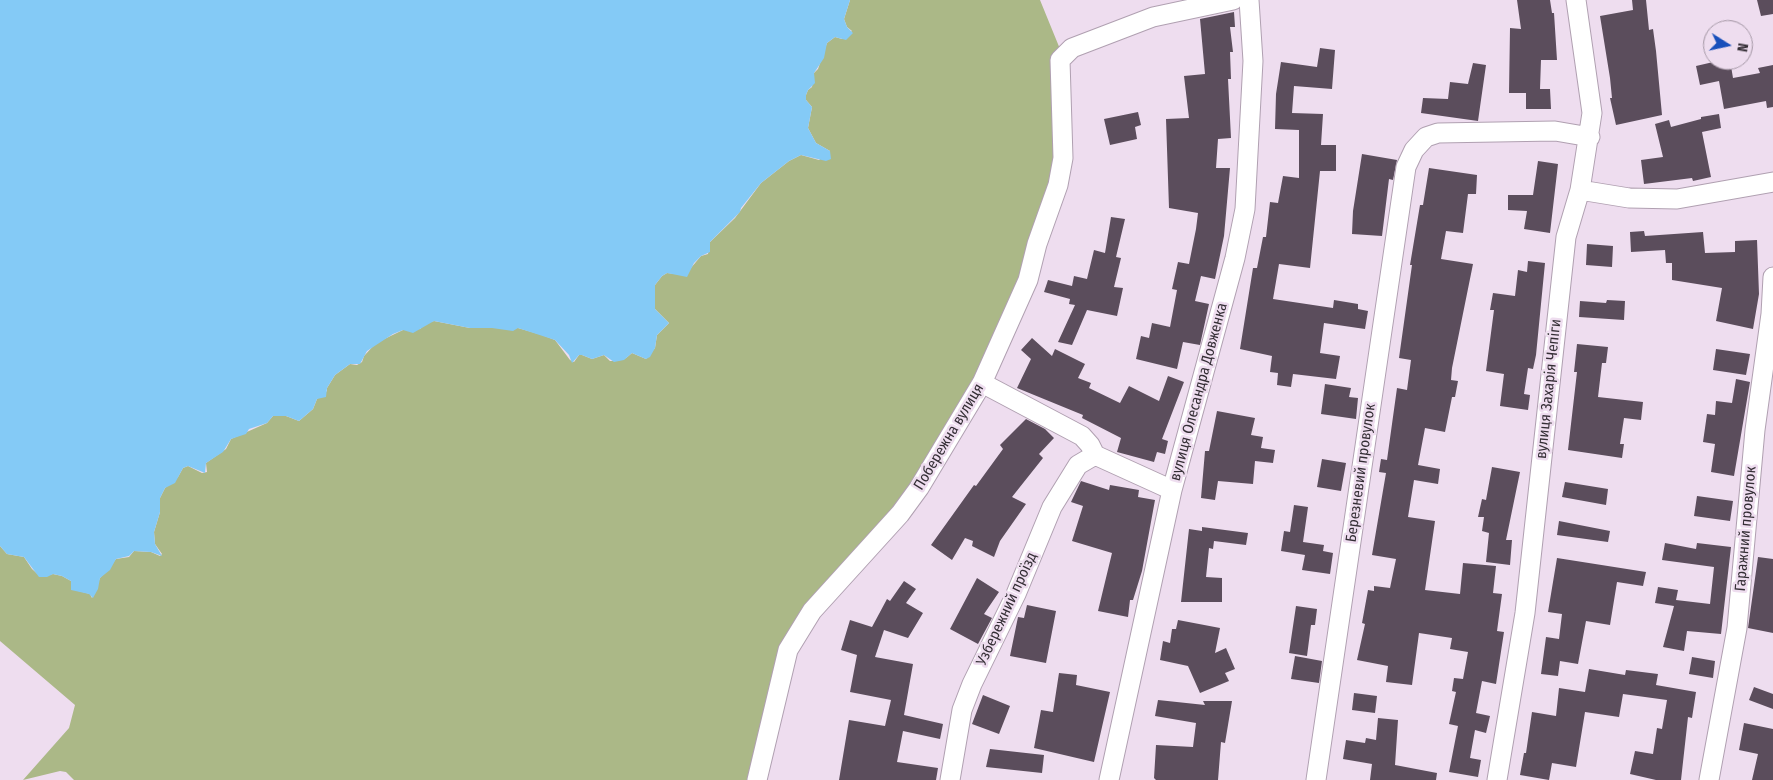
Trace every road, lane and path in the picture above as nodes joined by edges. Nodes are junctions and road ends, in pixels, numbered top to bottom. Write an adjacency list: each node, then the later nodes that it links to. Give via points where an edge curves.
1 (1233, 0): 4 (street)
2 (1249, 0): 11 (street, вулиця Олесандра Довженка, via 1254,60 1245,208 1235,258)
3 (1576, 0): 5 (street, вулиця Захарія Чепіги, via 1592,113)
4 (1151, 8): 9 (street, Побережна вулиця, via 1072,48 1060,60 1064,140 1058,185 1028,280)
5 (1590, 137): 7 (street, вулиця Захарія Чепіги); 15 (street, Березневий провулок, via 1555,131 1438,132 1426,137 1414,150 1406,167)
6 (1773, 182): 7 (street, via 1677,199 1629,198)
7 (1580, 190): 16 (street, вулиця Захарія Чепіги, via 1566,236 1525,613)
8 (1773, 277): 17 (street, Гаражний провулок, via 1737,628)
9 (982, 383): 10 (street, via 1082,436); 12 (street, Побережна вулиця, via 900,514 812,611 797,633 781,675)
10 (1095, 455): 11 (street); 13 (street, Узбережний проїзд, via 1078,465 1052,507 1016,594 972,684 962,710)
11 (1172, 490): 14 (street, вулиця Олесандра Довженка)
12 (758, 780)
13 (950, 780)
14 (1109, 780)
15 (1316, 780)
16 (1497, 780)
17 (1709, 780)

